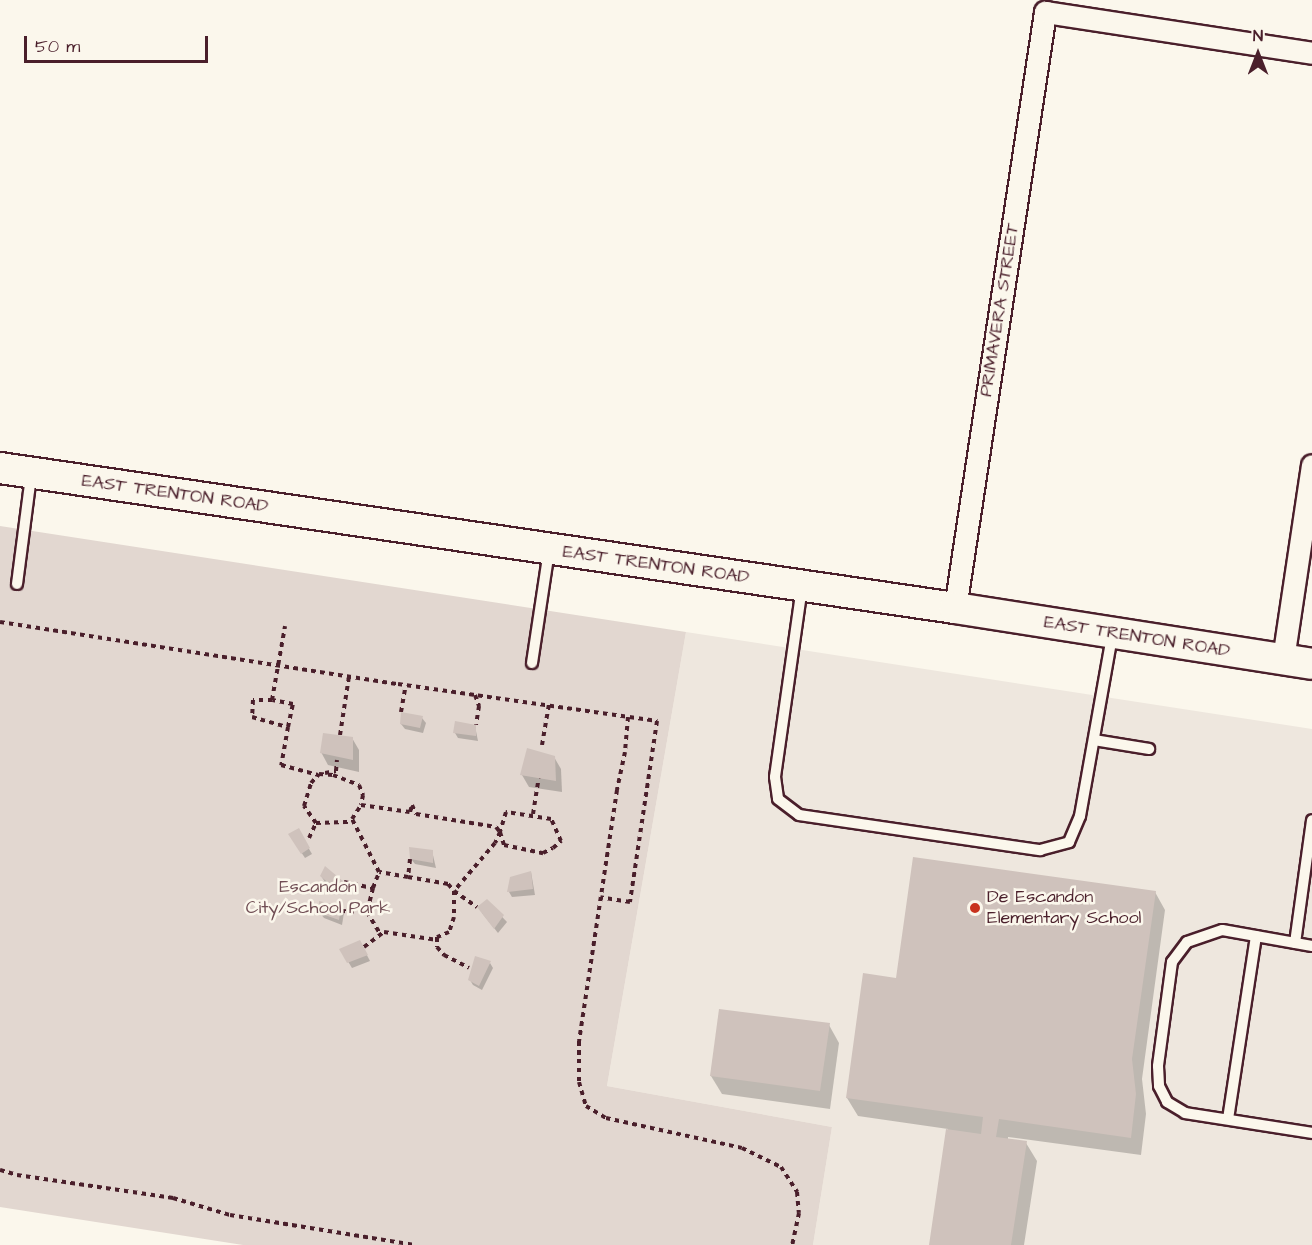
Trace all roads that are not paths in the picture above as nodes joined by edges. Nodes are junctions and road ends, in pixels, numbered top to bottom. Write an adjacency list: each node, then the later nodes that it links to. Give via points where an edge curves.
1 (1312, 53): 8 (street, PRIMAVERA STREET, via 1045,12)
2 (1312, 465): 10 (street)
3 (0, 468): 4 (main road, EAST TRENTON ROAD)
4 (32, 473): 5 (main road, EAST TRENTON ROAD); 6 (lane)
5 (549, 549): 7 (main road, EAST TRENTON ROAD); 11 (lane)
6 (17, 584)
7 (802, 587): 8 (main road, EAST TRENTON ROAD); 13 (lane, via 775,777 778,799 799,815 1040,850 1069,842 1080,816)
8 (956, 608): 9 (main road, EAST TRENTON ROAD)
9 (1113, 633): 10 (main road, EAST TRENTON ROAD); 13 (lane)
10 (1283, 660): 12 (main road, EAST TRENTON ROAD)
11 (532, 663)
12 (1312, 663)
13 (1094, 740): 14 (lane)
14 (1149, 749)
15 (1312, 820): 17 (lane)
16 (1256, 936): 17 (lane); 19 (lane); 19 (lane, via 1222,930 1187,942 1172,962 1158,1066 1159,1086 1167,1102 1185,1113)
17 (1295, 943): 18 (lane)
18 (1312, 946)
19 (1228, 1119): 20 (lane)
20 (1312, 1133)

